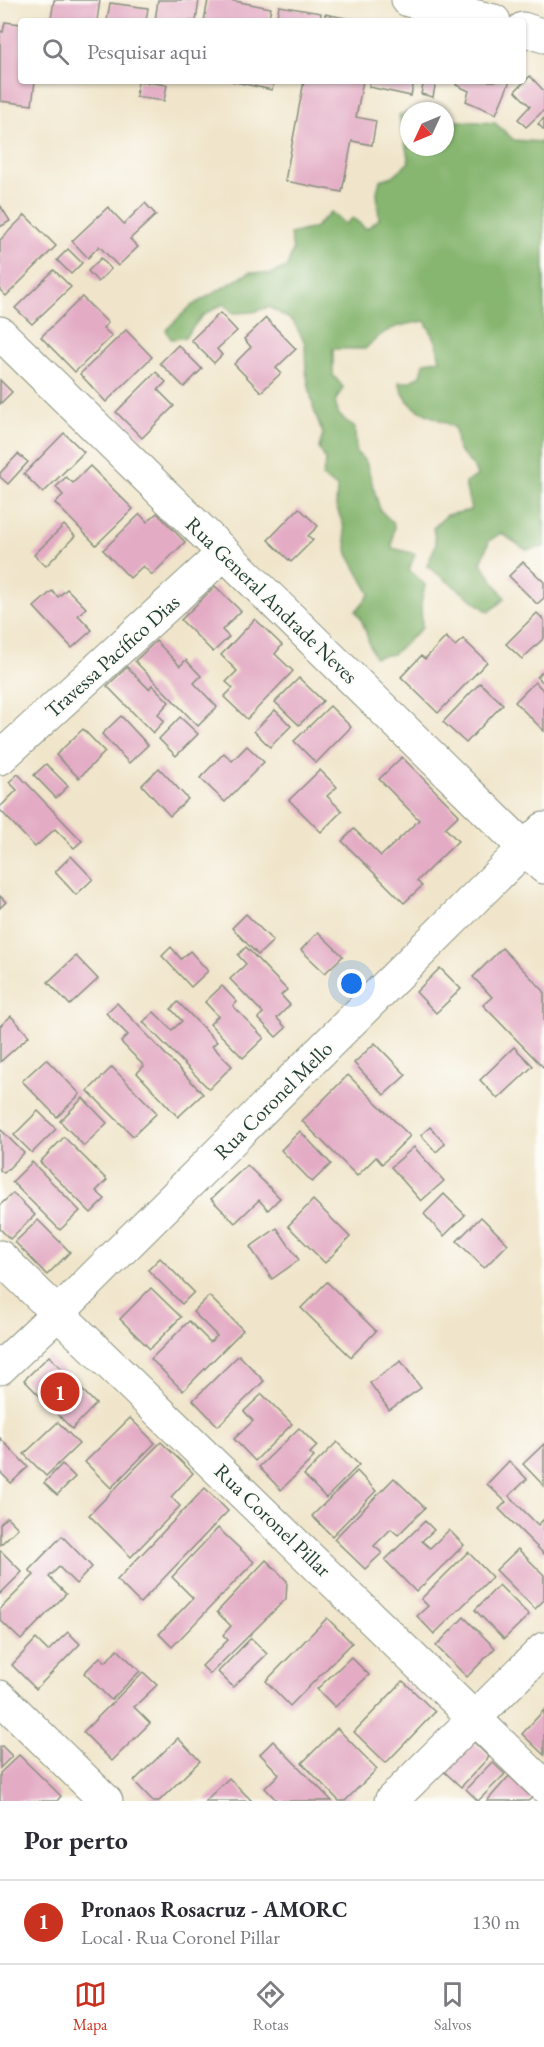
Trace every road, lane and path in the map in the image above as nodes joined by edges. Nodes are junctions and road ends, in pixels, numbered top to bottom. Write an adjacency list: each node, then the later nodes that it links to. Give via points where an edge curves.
1 (408, 0): 2 (street)
2 (482, 18)
3 (526, 30): 4 (street)
4 (544, 36)
5 (0, 333): 6 (street, Rua General Andrade Neves)
6 (224, 553): 7 (street, Travessa Pacífico Dias); 8 (street, Rua General Andrade Neves)
7 (0, 758)
8 (538, 848): 10 (street, Rua Coronel Mello)
9 (0, 1257): 10 (street, Rua Coronel Pillar)
10 (59, 1312): 11 (street, Rua Coronel Mello); 14 (street, Rua Coronel Pillar)
11 (0, 1368)
12 (544, 1648): 14 (street)
13 (0, 1697): 16 (street)
14 (475, 1718): 15 (street, Rua Coronel Pillar); 17 (street)
15 (544, 1786)
16 (106, 1801)
17 (391, 1801)

